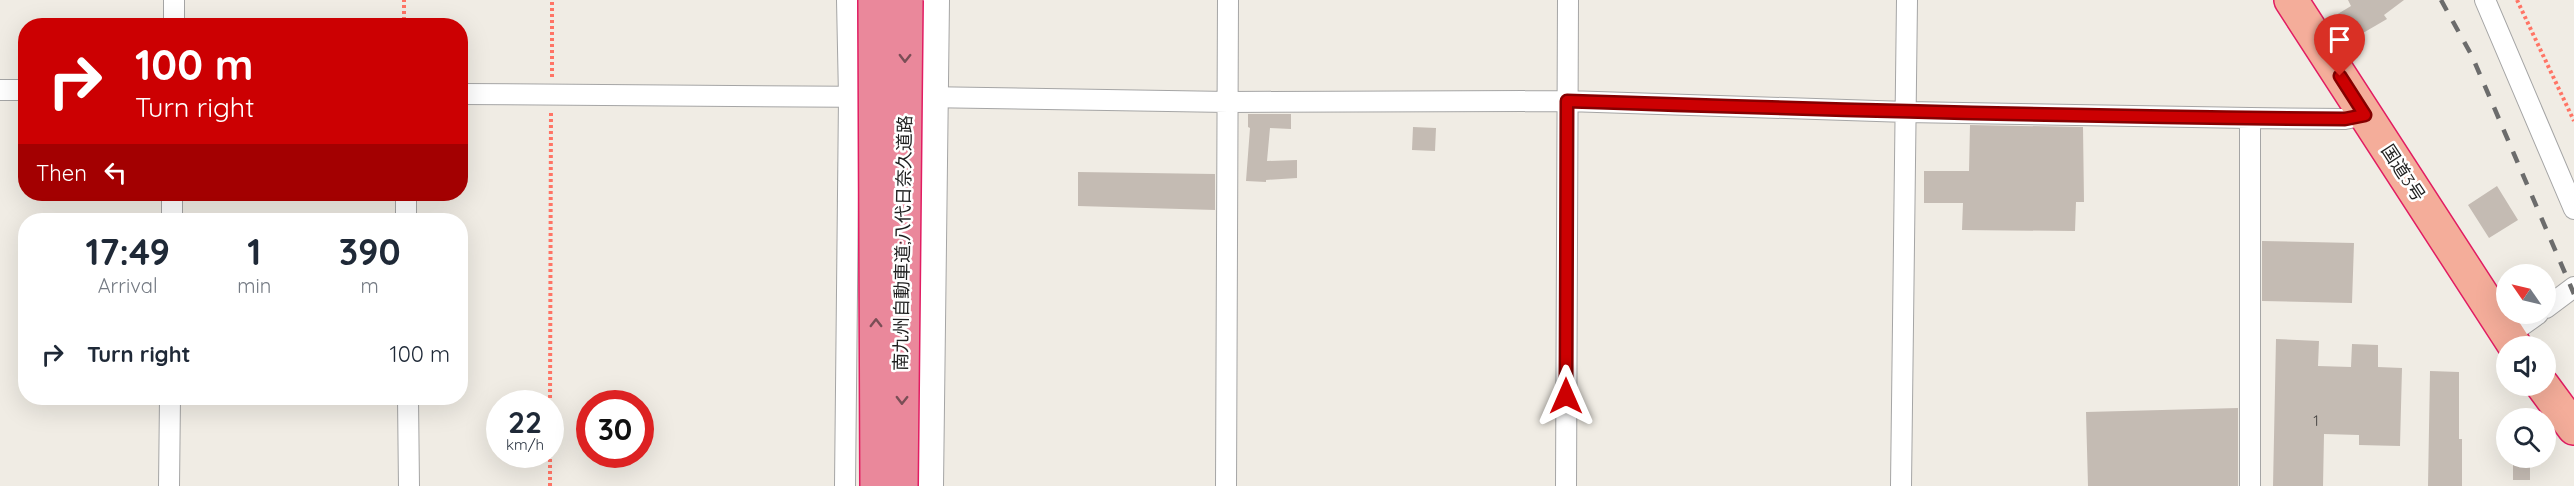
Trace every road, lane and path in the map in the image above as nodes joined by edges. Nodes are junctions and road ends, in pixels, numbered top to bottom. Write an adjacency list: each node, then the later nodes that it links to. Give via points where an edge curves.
1 (174, 0): 14 (street)
2 (404, 0): 15 (path)
3 (552, 0): 19 (path)
4 (847, 0): 20 (street)
5 (875, 0): 44 (highway, 南九州自動車道;八代日奈久道路, one-way to 5, bridge)
6 (906, 0): 45 (highway, 南九州自動車道;八代日奈久道路, one-way to 45, bridge)
7 (936, 0): 21 (street)
8 (1228, 0): 23 (street)
9 (1568, 0): 22 (street)
10 (1907, 0): 24 (street)
11 (2291, 0): 25 (highway, 国道3号)
12 (2485, 0): 28 (street)
13 (2517, 0): 27 (path)
14 (174, 18)
15 (404, 18)
16 (0, 90): 17 (street)
17 (18, 90)
18 (468, 94): 19 (street)
19 (552, 94): 20 (street); 34 (path)
20 (849, 97): 21 (street); 43 (street)
21 (933, 97): 23 (street); 46 (street)
22 (1567, 101): 23 (street); 24 (street); 48 (street)
23 (1228, 102): 47 (street)
24 (1907, 112): 26 (street); 49 (street)
25 (2365, 115): 26 (street, via 2345,119); 32 (highway, 国道3号)
26 (2250, 118): 50 (street)
27 (2574, 122)
28 (2574, 209)
29 (2574, 287): 30 (street)
30 (2556, 300)
31 (2528, 324): 33 (street)
32 (2508, 336)
33 (2516, 336)
34 (550, 390)
35 (2550, 396): 38 (highway)
36 (170, 405): 40 (street)
37 (408, 405): 41 (street)
38 (2574, 428)
39 (550, 468): 42 (path)
40 (169, 486)
41 (409, 486)
42 (549, 486)
43 (845, 486)
44 (877, 486)
45 (901, 486)
46 (930, 486)
47 (1226, 486)
48 (1566, 486)
49 (1901, 486)
50 (2250, 486)

